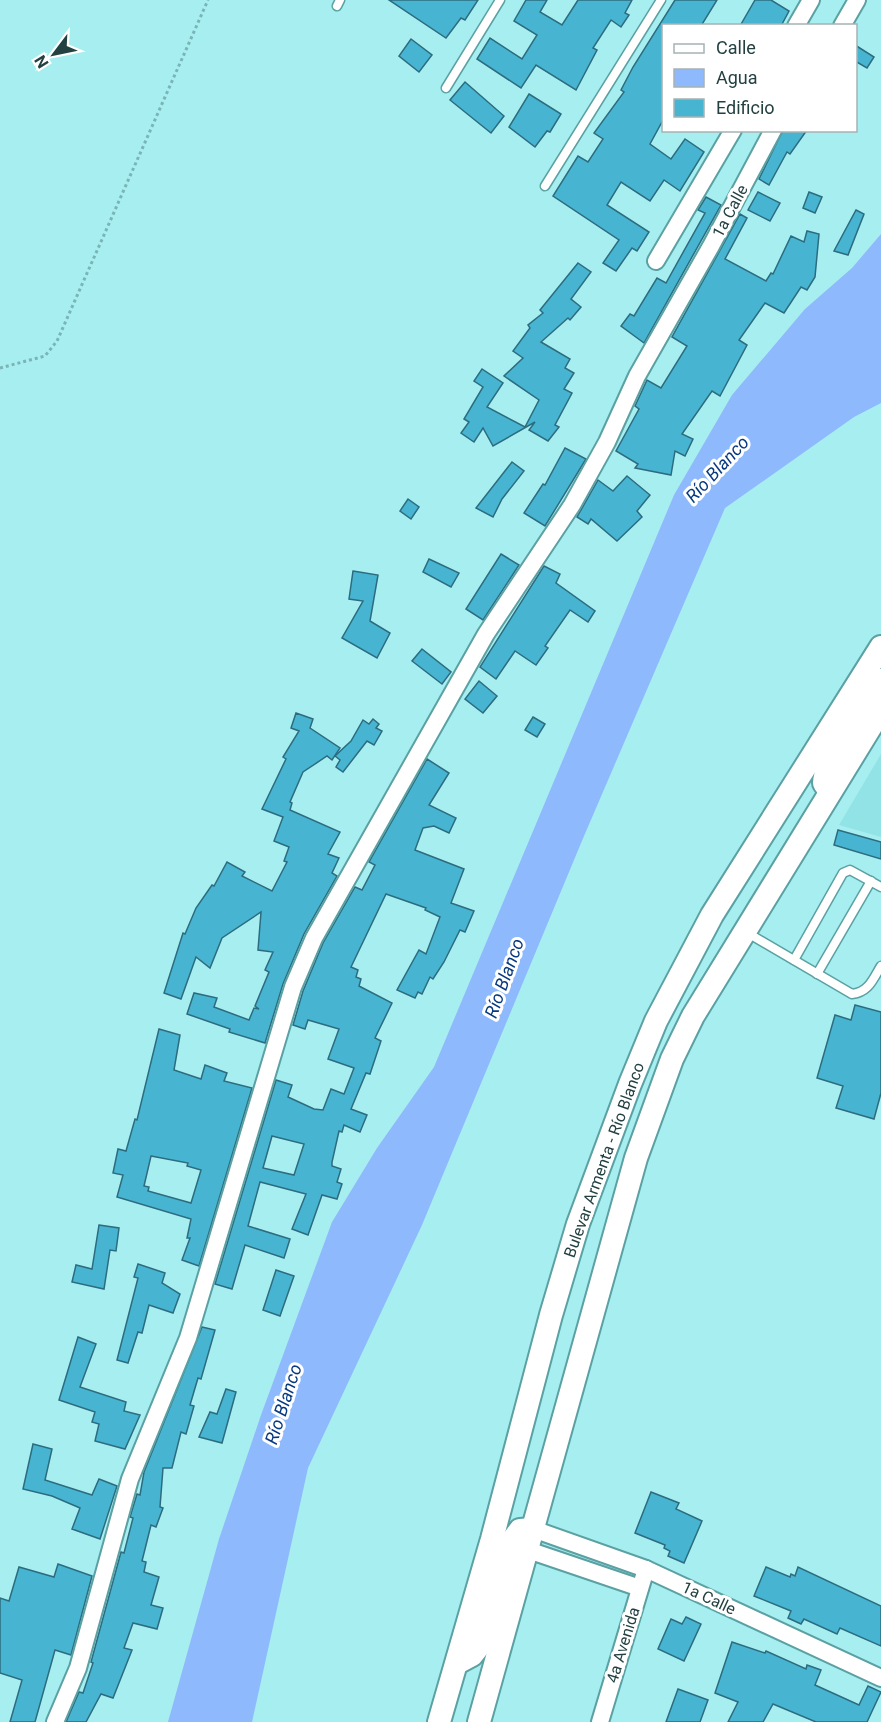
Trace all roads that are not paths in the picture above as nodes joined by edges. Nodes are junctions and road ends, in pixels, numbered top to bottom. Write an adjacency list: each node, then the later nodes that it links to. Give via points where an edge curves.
1 (500, 0): 7 (lane)
2 (661, 0): 10 (lane)
3 (857, 0): 6 (street)
4 (804, 2): 5 (street)
5 (797, 24)
6 (843, 24)
7 (446, 88)
8 (732, 132): 11 (street)
9 (772, 132): 27 (street, 1a Calle, via 637,376 572,505 486,634 314,938 293,987 188,1338 130,1479 78,1668)
10 (545, 186)
11 (656, 261)
12 (881, 647): 25 (main road, Bulevar Armenta - Río Blanco, via 712,915 656,1021 575,1235)
13 (881, 680): 15 (main road, via 831,759 824,775)
14 (881, 710): 15 (main road, Bulevar Armenta - Río Blanco)
15 (830, 791): 18 (main road, Bulevar Armenta - Río Blanco)
16 (871, 881): 17 (lane); 19 (lane, via 850,870 843,873); 21 (lane)
17 (881, 887)
18 (746, 932): 19 (lane); 22 (main road, Bulevar Armenta - Río Blanco, via 693,1016 672,1059 636,1158)
19 (794, 960): 21 (lane)
20 (881, 966): 21 (lane, via 862,993 852,994)
21 (817, 974)
22 (531, 1539): 23 (street, 1a Calle); 24 (street); 25 (main road, via 520,1530 514,1538 483,1641); 29 (main road, Bulevar Armenta - Río Blanco)
23 (646, 1569): 24 (street, 4a Avenida); 26 (street, 1a Calle)
24 (640, 1588): 30 (street, 4a Avenida)
25 (457, 1663): 28 (main road, Bulevar Armenta - Río Blanco)
26 (881, 1678)
27 (55, 1722)
28 (439, 1722)
29 (479, 1722)
30 (600, 1722)

